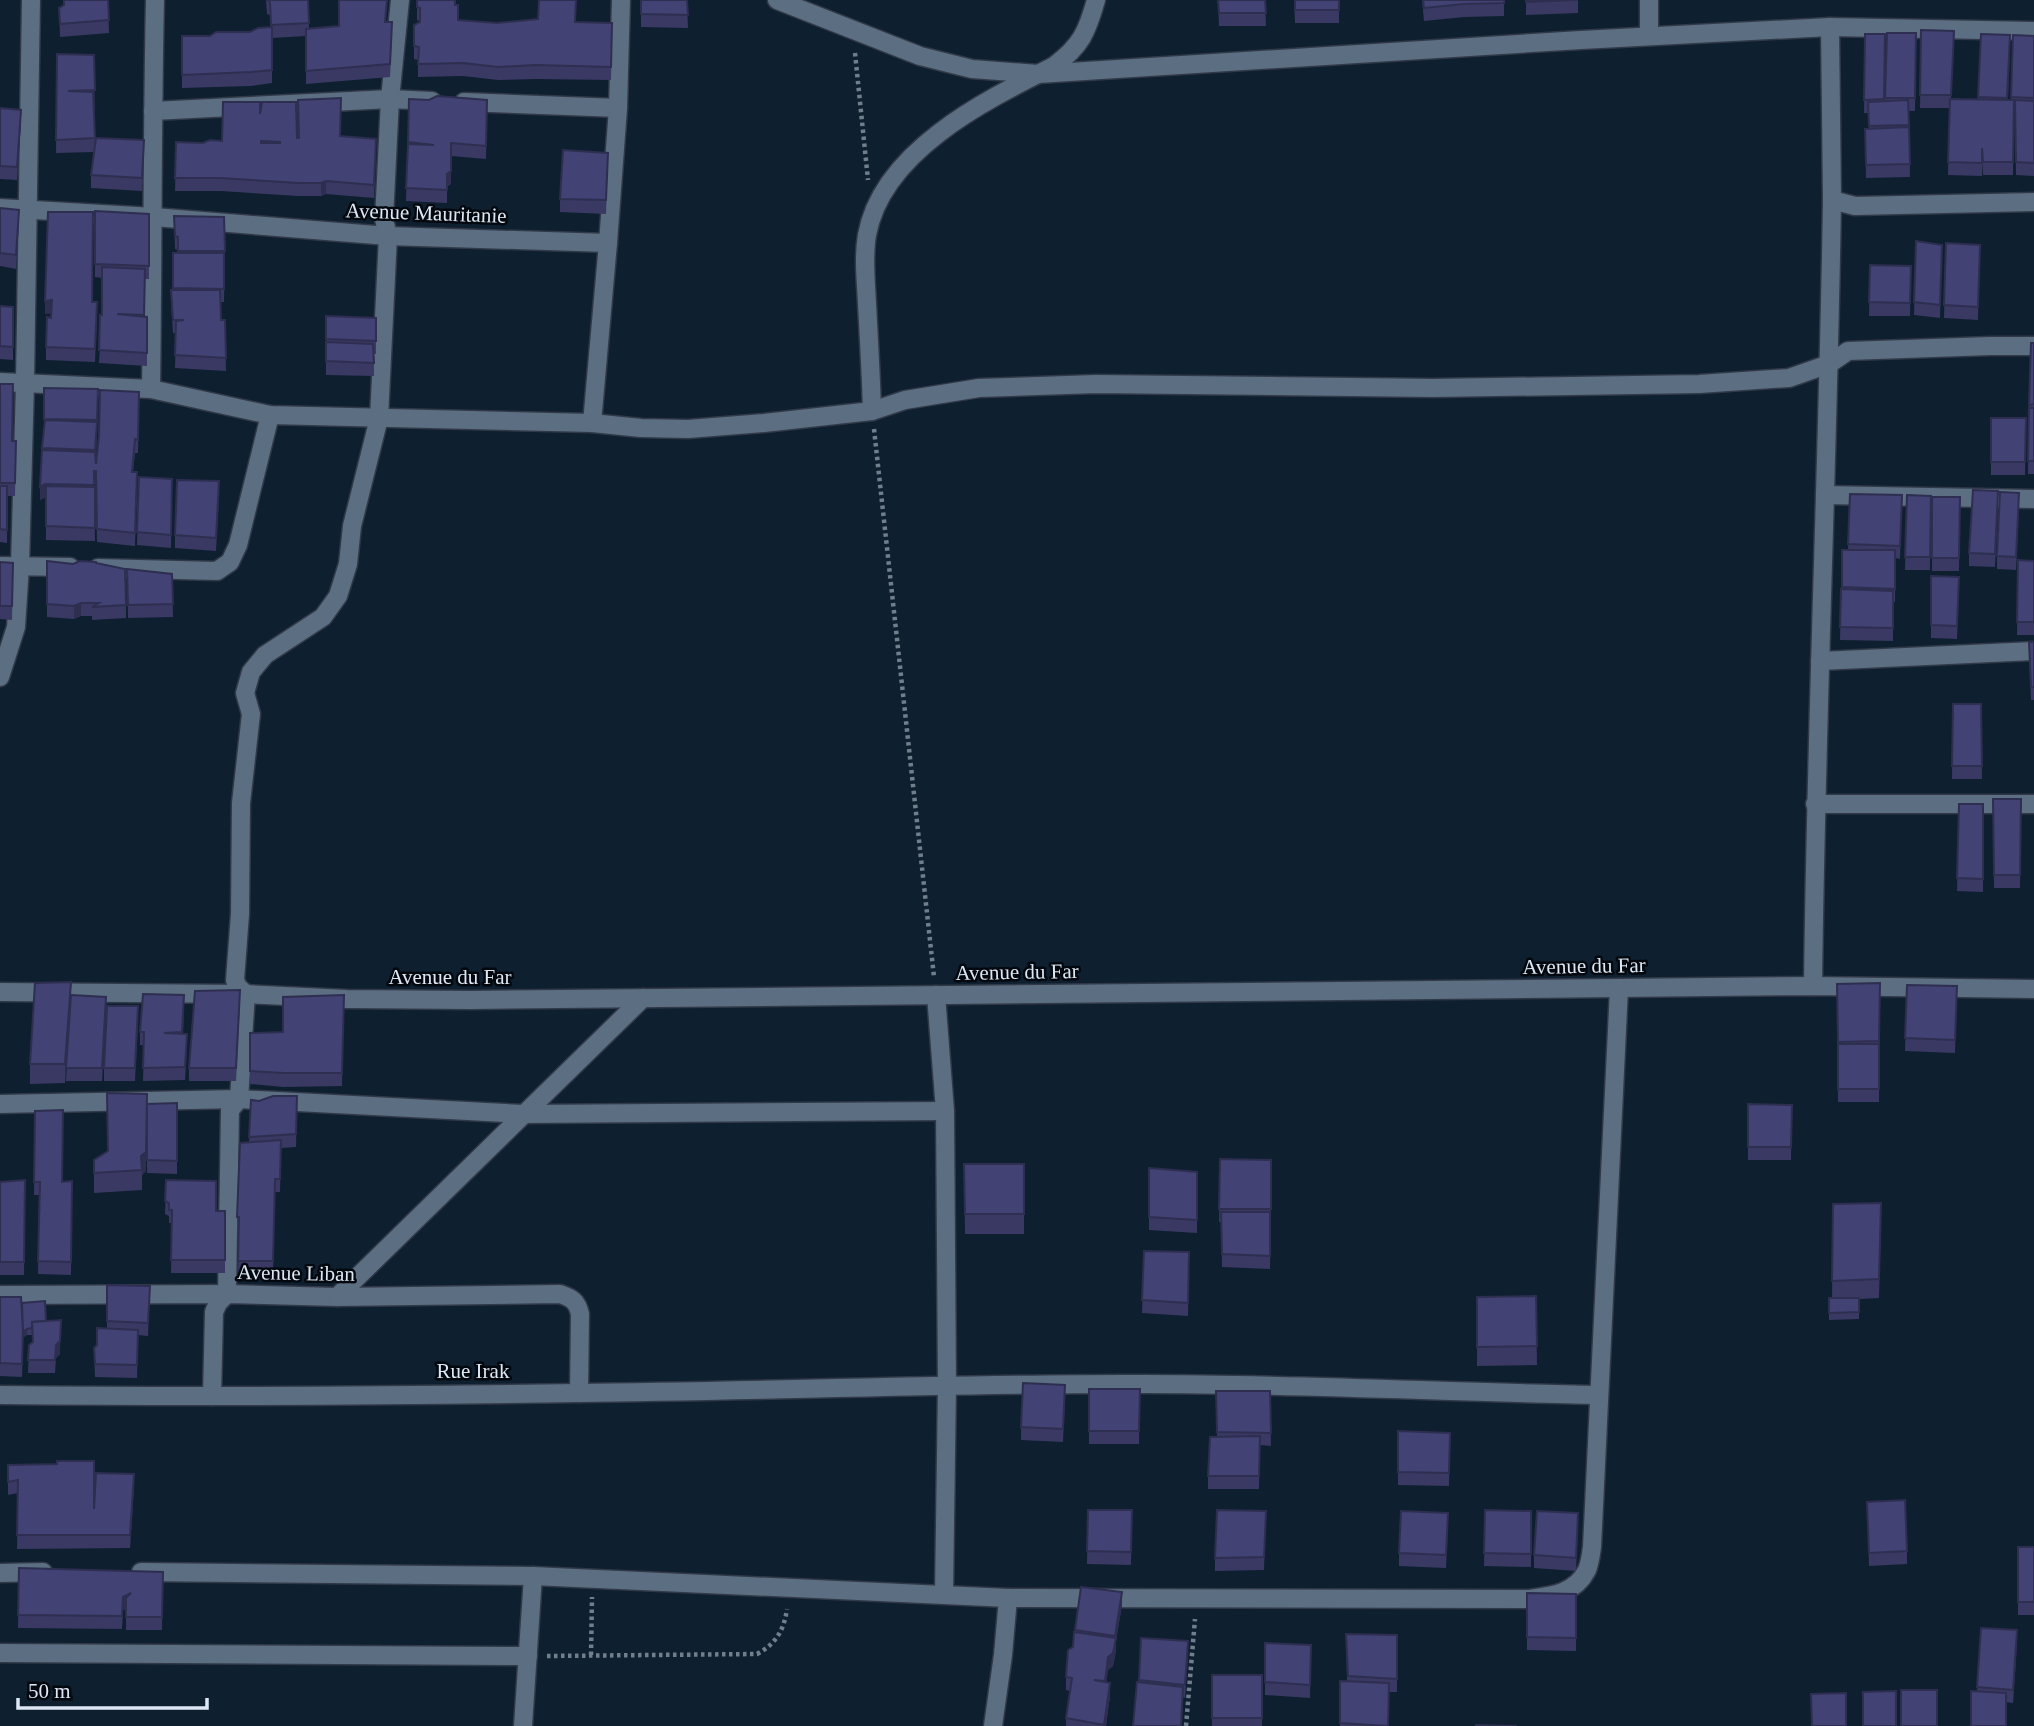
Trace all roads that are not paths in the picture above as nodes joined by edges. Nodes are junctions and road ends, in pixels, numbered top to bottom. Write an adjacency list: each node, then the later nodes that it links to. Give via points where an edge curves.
1 (31, 0): 18 (street)
2 (155, 0): 14 (street)
3 (400, 0): 12 (street)
4 (621, 0): 13 (street)
5 (777, 0): 11 (street, via 920,56 972,69)
6 (1096, 0): 11 (street, via 1080,43 1067,57)
7 (1649, 0): 10 (street)
8 (1830, 27): 9 (street); 10 (street); 15 (street)
9 (2034, 31)
10 (1649, 36): 11 (street)
11 (1038, 74): 27 (street, via 957,119 929,141 905,164 871,216 864,259)
12 (390, 99): 13 (street); 14 (street); 20 (street, via 384,219)
13 (618, 108): 21 (street)
14 (153, 111): 19 (street)
15 (1832, 200): 16 (street, via 1855,206); 23 (street)
16 (2034, 202)
17 (0, 208): 18 (street, Avenue Mauritanie)
18 (28, 209): 19 (street, Avenue Mauritanie); 25 (street)
19 (154, 217): 20 (street, Avenue Mauritanie); 26 (street)
20 (388, 236): 21 (street, Avenue Mauritanie); 29 (street)
21 (608, 243): 30 (street)
22 (2034, 346): 23 (street, via 1847,351)
23 (1829, 365): 27 (street, via 1789,378 1699,384 979,388 905,400); 31 (street)
24 (0, 382): 25 (street)
25 (25, 383): 26 (street); 34 (street)
26 (151, 389): 28 (street)
27 (872, 411): 30 (street, via 688,429)
28 (270, 415): 29 (street); 34 (street, via 238,545 230,562 217,571)
29 (379, 418): 30 (street); 44 (street, via 338,596 323,617 265,655 251,672 245,693 251,714 241,803 235,980)
30 (592, 423)
31 (1825, 495): 32 (street); 36 (street)
32 (2034, 499)
33 (0, 566): 34 (street)
34 (20, 566): 37 (street, via 16,627)
35 (2034, 651): 36 (street)
36 (1820, 661): 38 (street)
37 (0, 677)
38 (1815, 804): 39 (street); 40 (street)
39 (2034, 804)
40 (1813, 986): 41 (street, Avenue du Far); 42 (street, Avenue du Far)
41 (1619, 988): 45 (street, Avenue du Far); 57 (street)
42 (2034, 989)
43 (0, 992): 44 (street, Avenue du Far)
44 (246, 994): 46 (street, Avenue du Far, via 361,999); 47 (street)
45 (936, 995): 46 (street, Avenue du Far); 49 (street)
46 (643, 998): 50 (street)
47 (239, 1099): 48 (street); 50 (street); 51 (street, via 230,1110)
48 (0, 1104)
49 (945, 1111): 50 (street); 54 (street)
50 (523, 1114): 53 (street)
51 (227, 1294): 52 (street, Avenue Liban); 53 (street, Avenue Liban); 58 (street, via 214,1312)
52 (0, 1295)
53 (337, 1297): 55 (street, Avenue Liban, via 549,1293 571,1298 580,1314)
54 (947, 1385): 55 (street, Rue Irak); 57 (street, Rue Irak, via 1241,1384); 63 (street)
55 (579, 1393): 58 (street, Rue Irak)
56 (0, 1395): 58 (street, Rue Irak)
57 (1599, 1395): 64 (street, via 1588,1569 1576,1585 1557,1596)
58 (212, 1396)
59 (64, 1572): 61 (street)
60 (127, 1572): 62 (street)
61 (0, 1573)
62 (533, 1576): 63 (street); 66 (street)
63 (944, 1594): 64 (street)
64 (1008, 1598): 68 (street)
65 (0, 1653): 66 (street)
66 (527, 1656): 67 (street)
67 (523, 1726)
68 (993, 1726)

